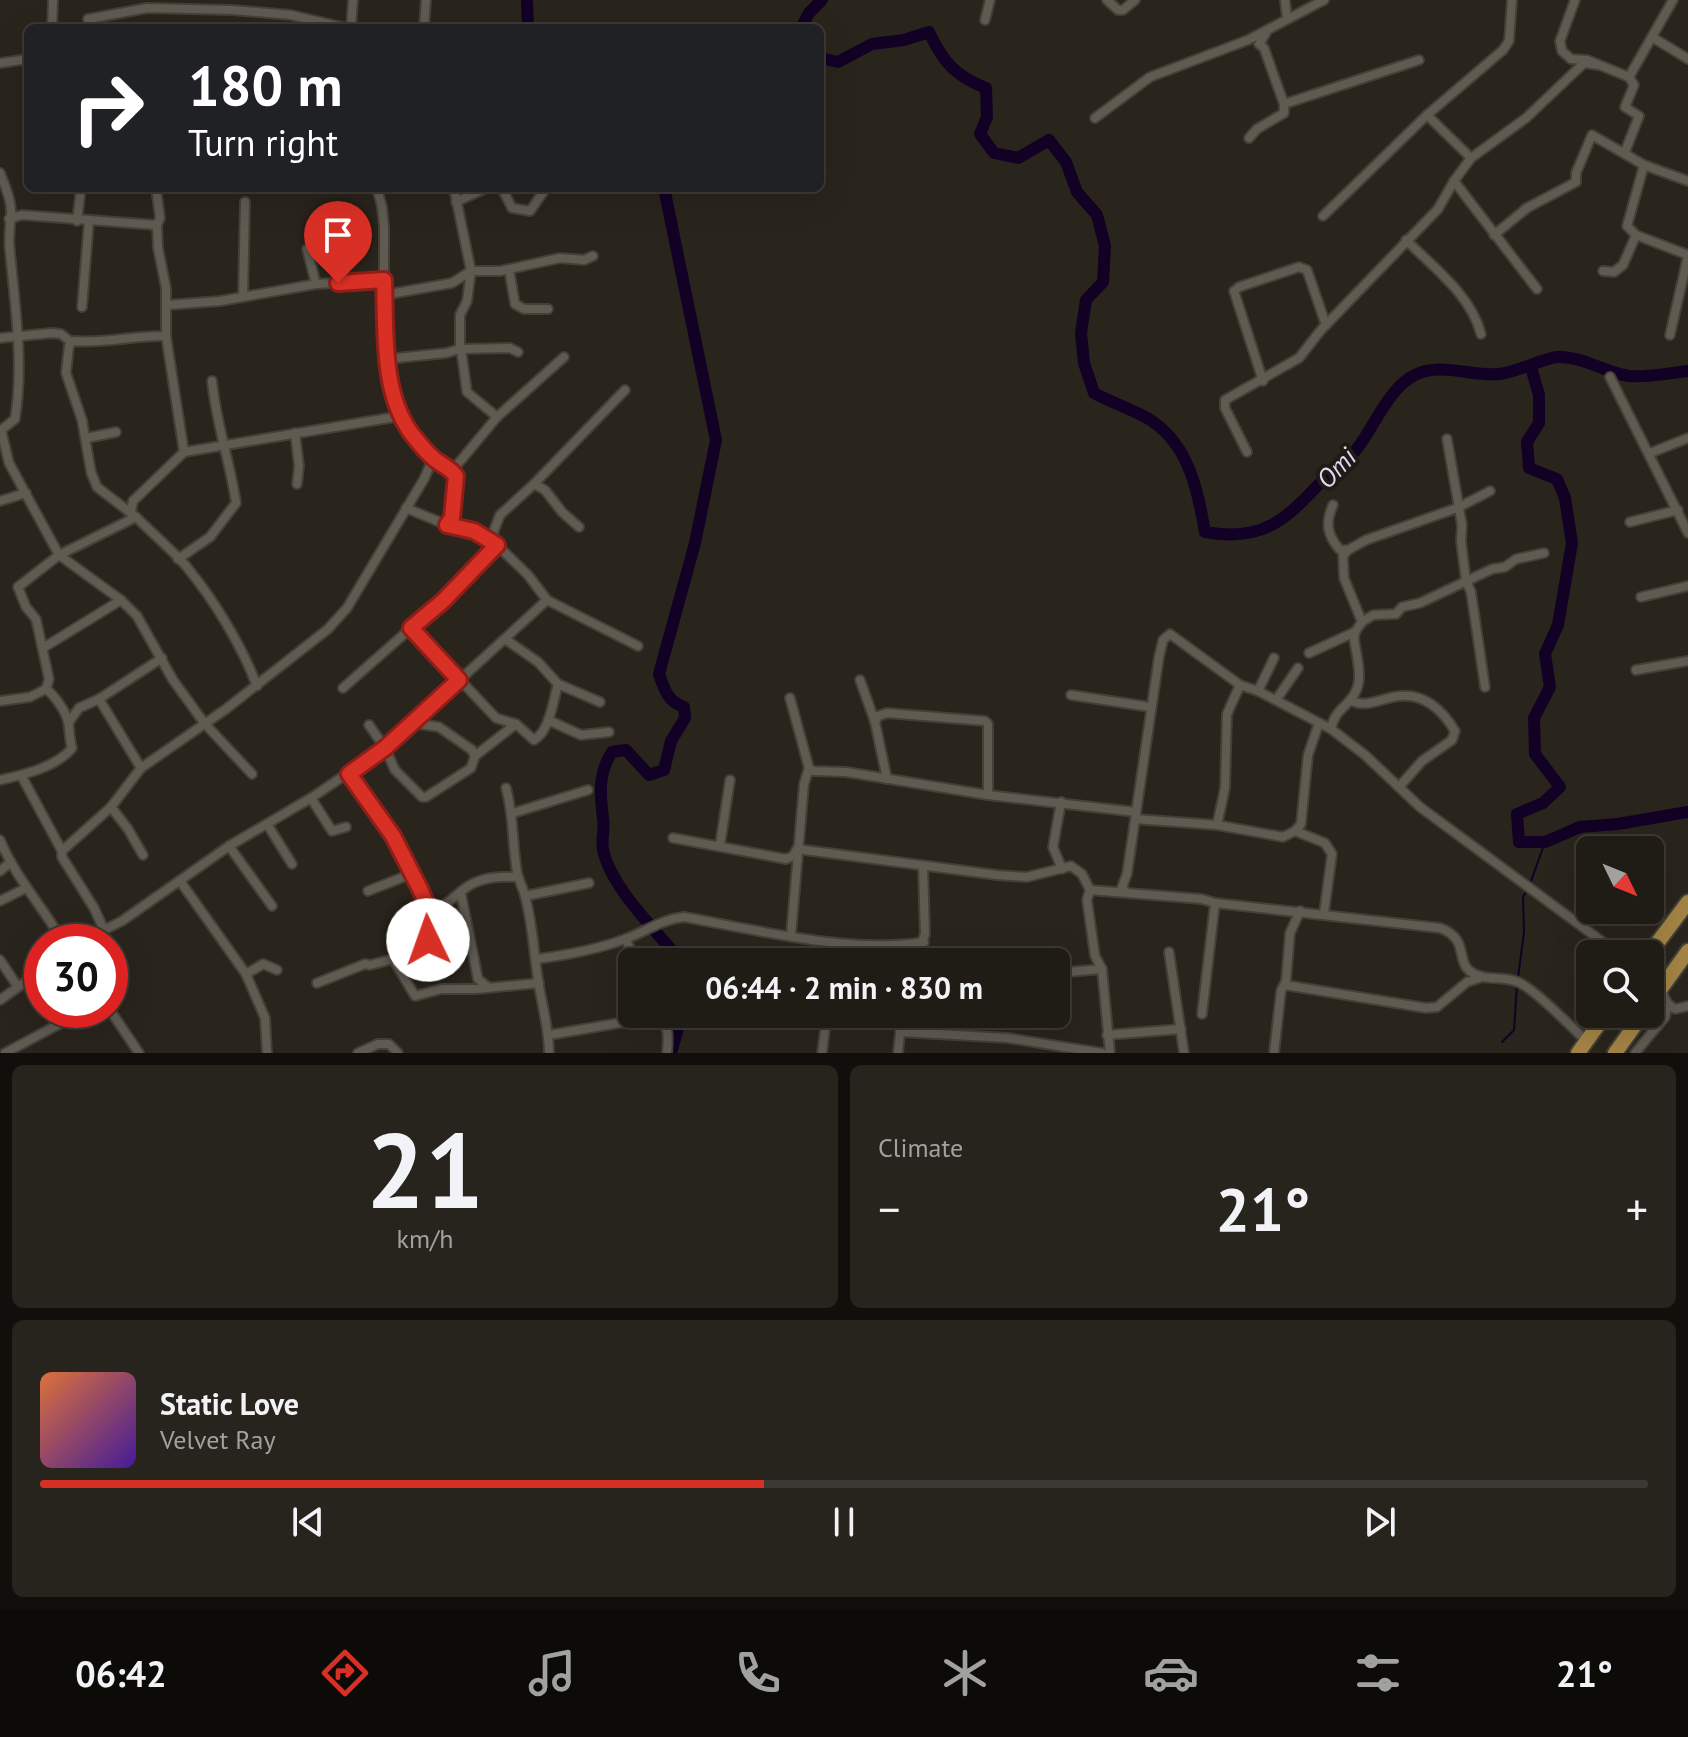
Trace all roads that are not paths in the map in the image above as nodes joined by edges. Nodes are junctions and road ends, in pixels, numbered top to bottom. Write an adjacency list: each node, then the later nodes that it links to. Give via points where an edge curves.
1 (53, 0): 15 (street)
2 (353, 0): 17 (street)
3 (426, 0): 18 (street)
4 (990, 0): 14 (street)
5 (1107, 0): 6 (street, via 1123,10)
6 (1135, 0)
7 (1285, 0): 13 (street)
8 (1324, 0): 13 (street)
9 (1512, 0): 28 (street, via 1509,41 1503,50)
10 (1575, 0): 25 (street, via 1560,41 1562,51 1571,59)
11 (1673, 0): 20 (street)
12 (88, 19): 16 (street, via 147,8 291,15)
13 (1287, 19): 19 (street)
14 (985, 20)
15 (52, 24)
16 (331, 24)
17 (350, 24)
18 (424, 24)
19 (1276, 24): 27 (street, via 1259,44); 29 (street, via 1150,77)
20 (1652, 37): 21 (street); 26 (street)
21 (1688, 59)
22 (24, 60): 24 (street)
23 (1419, 60): 27 (street)
24 (0, 63)
25 (1599, 65): 26 (street); 32 (street, via 1584,63 1526,118)
26 (1629, 77): 31 (street, via 1634,85 1625,107 1639,116)
27 (1284, 104): 30 (street, via 1284,113)
28 (1427, 115): 32 (street); 46 (street)
29 (1095, 118)
30 (1249, 138)
31 (1625, 152): 33 (street); 51 (street, via 1592,135 1576,182 1526,209)
32 (1471, 158): 35 (street)
33 (1644, 165): 36 (street); 52 (street, via 1627,226)
34 (0, 173): 47 (street)
35 (1454, 181): 51 (street); 53 (street, via 1438,209)
36 (1688, 181)
37 (81, 192): 48 (street)
38 (157, 192): 50 (street)
39 (378, 192): 60 (street)
40 (455, 192): 45 (street)
41 (477, 192): 45 (street)
42 (504, 192): 43 (street, via 512,208 530,211)
43 (543, 192)
44 (245, 202): 64 (street)
45 (456, 202): 58 (street)
46 (1323, 216)
47 (9, 219): 48 (street, via 22,215); 73 (street)
48 (77, 221): 49 (street)
49 (89, 221): 50 (street); 66 (street)
50 (157, 225): 65 (street)
51 (1494, 235): 62 (street)
52 (1636, 235): 56 (street); 59 (street, via 1623,265 1614,272)
53 (1406, 240): 68 (street); 69 (street, via 1465,300)
54 (307, 249): 61 (street)
55 (593, 256): 57 (street)
56 (1688, 256): 70 (street)
57 (509, 269): 58 (street); 67 (street, via 515,304)
58 (471, 271): 63 (street, via 452,283); 77 (street, via 460,315 460,349)
59 (1603, 271)
60 (384, 280): 61 (street); 63 (street)
61 (316, 284): 64 (street)
62 (1537, 289)
63 (384, 295): 77 (street)
64 (243, 297): 65 (street)
65 (168, 305): 71 (street)
66 (82, 307)
67 (548, 309)
68 (1326, 325): 80 (street, via 1299,358); 80 (street, via 1307,270 1299,267 1234,291)
69 (1481, 334)
70 (1670, 335)
71 (166, 336): 74 (street); 91 (street)
72 (0, 338): 73 (street)
73 (17, 338): 74 (street, via 52,333); 84 (street, via 15,419)
74 (71, 342): 87 (street, via 66,373)
75 (518, 352): 83 (street, via 461,349 467,392)
76 (564, 357): 83 (street)
77 (387, 359): 82 (street)
78 (1610, 377): 93 (street)
79 (212, 381): 90 (street, via 215,414)
80 (1263, 381): 92 (street, via 1225,400)
81 (625, 390): 97 (street)
82 (401, 416): 86 (street); 94 (street)
83 (497, 417): 95 (street)
84 (0, 430): 99 (street, via 9,463)
85 (116, 432): 87 (street)
86 (295, 433): 90 (street); 96 (street)
87 (87, 438): 105 (street, via 97,487)
88 (1688, 438): 93 (street)
89 (1447, 439): 103 (street)
90 (226, 445): 91 (street); 116 (street, via 236,503 210,537)
91 (184, 452): 105 (street, via 133,501)
92 (1247, 452)
93 (1650, 453): 104 (street)
94 (433, 459): 95 (street); 102 (street)
95 (452, 471): 108 (street, via 456,476)
96 (297, 484)
97 (534, 484): 109 (street); 111 (street, via 500,515 494,527)
98 (1490, 491): 103 (street)
99 (26, 493): 100 (street); 115 (street)
100 (0, 501)
101 (1333, 505): 112 (street, via 1327,528 1337,547)
102 (406, 508): 108 (street); 139 (street, via 347,608)
103 (1457, 508): 112 (street); 118 (street)
104 (1678, 510): 106 (street); 107 (street)
105 (134, 515): 115 (street); 116 (street)
106 (1686, 519): 110 (street)
107 (1630, 522)
108 (447, 525): 111 (street, via 474,531)
109 (579, 527)
110 (1688, 533)
111 (497, 545): 122 (street); 124 (street)
112 (1348, 550): 123 (street, via 1343,556 1344,578)
113 (1507, 551): 117 (street)
114 (1544, 553): 117 (street)
115 (59, 555): 121 (street); 128 (street, via 18,587 36,619)
116 (178, 559): 139 (street, via 222,620)
117 (1513, 560): 118 (street)
118 (1466, 581): 123 (street, via 1396,614 1373,615); 140 (street)
119 (1688, 586): 120 (street)
120 (1641, 597)
121 (121, 600): 128 (street); 130 (street)
122 (547, 600): 126 (street); 127 (street)
123 (1362, 622): 125 (street)
124 (411, 628): 135 (street); 141 (street)
125 (1355, 632): 129 (street); 148 (street, via 1359,681)
126 (505, 639): 135 (street); 137 (street)
127 (638, 646)
128 (43, 648): 142 (street)
129 (1309, 653)
130 (162, 658): 146 (street); 157 (street)
131 (1274, 658): 143 (street)
132 (1688, 661): 134 (street)
133 (1298, 668): 147 (street)
134 (1636, 670)
135 (459, 680): 155 (street); 158 (street, via 496,718)
136 (860, 680): 154 (street)
137 (558, 684): 150 (street); 152 (street)
138 (1240, 685): 143 (street); 151 (street, via 1170,634 1163,640); 182 (street, via 1227,714 1225,788)
139 (257, 686): 157 (street)
140 (1485, 687)
141 (343, 688)
142 (46, 689): 149 (street); 153 (street)
143 (1258, 691): 147 (street)
144 (1071, 695): 151 (street)
145 (790, 698): 165 (street)
146 (99, 699): 153 (street, via 79,708); 164 (street)
147 (1276, 700): 156 (street)
148 (1350, 700): 160 (street, via 1336,712); 172 (street, via 1366,704 1401,696 1431,703 1446,715 1455,731 1452,740 1422,761)
149 (0, 701)
150 (600, 702)
151 (1150, 707): 180 (street)
152 (548, 720): 158 (street, via 534,740); 161 (street, via 581,735)
153 (69, 722): 168 (street, via 69,752)
154 (875, 722): 169 (street); 175 (street, via 887,713 985,721)
155 (413, 723): 162 (street); 163 (street, via 439,727)
156 (1319, 723): 160 (street); 184 (street, via 1308,755 1301,824)
157 (205, 724): 164 (street); 166 (street)
158 (516, 724): 163 (street)
159 (369, 725): 162 (street)
160 (1331, 729): 172 (street)
161 (609, 732)
162 (385, 748): 163 (street, via 395,770 422,797 471,768); 167 (street)
163 (475, 756)
164 (141, 768): 178 (street)
165 (809, 768): 169 (street); 189 (street)
166 (252, 774)
167 (349, 774): 176 (street); 197 (street, via 393,836)
168 (21, 775): 170 (street); 190 (street)
169 (887, 779): 175 (street)
170 (0, 780)
171 (730, 780): 187 (street)
172 (1399, 787): 219 (street)
173 (506, 788): 179 (street)
174 (588, 790): 179 (street)
175 (988, 795): 177 (street)
176 (311, 798): 181 (street); 183 (street, via 332,831)
177 (1061, 802): 180 (street); 195 (street, via 1053,847)
178 (111, 807): 190 (street); 191 (street)
179 (513, 813): 198 (street)
180 (1136, 816): 182 (street); 204 (street, via 1121,890)
181 (267, 824): 188 (street); 193 (street)
182 (1217, 825): 184 (street, via 1283,837)
183 (346, 827)
184 (1295, 831): 213 (street, via 1325,843 1332,854)
185 (673, 838): 187 (street)
186 (0, 840): 192 (street)
187 (720, 845): 189 (street, via 786,859)
188 (229, 846): 199 (street); 210 (street)
189 (797, 849): 194 (street); 217 (street)
190 (62, 851): 215 (street)
191 (143, 855)
192 (11, 862): 196 (street); 201 (street)
193 (292, 864)
194 (923, 867): 195 (street, via 1027,877); 221 (street)
195 (1062, 869): 202 (street, via 1071,866 1082,874)
196 (0, 871)
197 (411, 874): 203 (street); 211 (street)
198 (518, 877): 205 (street, via 488,879); 206 (street)
199 (180, 881): 216 (street); 232 (street)
200 (589, 883): 206 (street)
201 (26, 888): 207 (street); 214 (street)
202 (1090, 890): 204 (street); 229 (street, via 1095,956)
203 (368, 891)
204 (1125, 891): 209 (street)
205 (461, 894): 211 (street); 240 (street, via 478,979)
206 (525, 896): 227 (street)
207 (0, 901)
208 (1688, 902): 220 (highway)
209 (1215, 903): 212 (street); 244 (street)
210 (272, 906)
211 (430, 911): 226 (street, via 430,938)
212 (1300, 911): 213 (street); 237 (street, via 1290,933)
213 (1324, 913): 233 (street, via 1440,928 1459,943 1470,972)
214 (52, 924)
215 (101, 924)
216 (116, 924)
217 (791, 935): 218 (street, via 684,917); 221 (street, via 845,943)
218 (626, 939): 222 (street); 227 (street)
219 (1600, 940)
220 (1660, 940)
221 (924, 942): 223 (street)
222 (630, 948)
223 (922, 948)
224 (1688, 951): 238 (highway)
225 (1169, 952): 253 (street)
226 (393, 959): 235 (street); 240 (street, via 415,996)
227 (537, 959): 236 (street)
228 (0, 960): 239 (street)
229 (1102, 969): 231 (street); 256 (street)
230 (277, 970): 232 (street, via 263,964)
231 (1070, 972)
232 (246, 974): 260 (street, via 265,1018)
233 (1483, 977): 237 (street, via 1467,982 1437,1007 1426,1008); 257 (street, via 1521,983)
234 (24, 983): 239 (street)
235 (317, 983)
236 (539, 983): 240 (street); 255 (street)
237 (1285, 985): 270 (street)
238 (1664, 985): 242 (street)
239 (18, 987): 241 (street)
240 (488, 987)
241 (0, 1000)
242 (1668, 1004): 243 (street, via 1675,1009); 272 (street, via 1665,1017)
243 (1688, 1006)
244 (1202, 1014)
245 (618, 1023): 255 (street)
246 (52, 1028): 258 (street)
247 (122, 1028): 259 (street)
248 (667, 1028): 264 (street)
249 (825, 1028): 265 (street)
250 (901, 1028): 254 (street)
251 (1596, 1028): 257 (highway)
252 (1633, 1028): 271 (highway)
253 (1181, 1029): 256 (street); 269 (street)
254 (901, 1032): 266 (street); 267 (street, via 1008,1038)
255 (549, 1035): 263 (street)
256 (1107, 1035): 268 (street)
257 (1582, 1047)
258 (5, 1053)
259 (139, 1053)
260 (267, 1053)
261 (358, 1053): 262 (street, via 389,1044)
262 (398, 1053)
263 (549, 1053)
264 (667, 1053)
265 (822, 1053)
266 (898, 1053)
267 (1102, 1053)
268 (1110, 1053)
269 (1184, 1053)
270 (1274, 1053)
271 (1615, 1053)
272 (1635, 1053)

